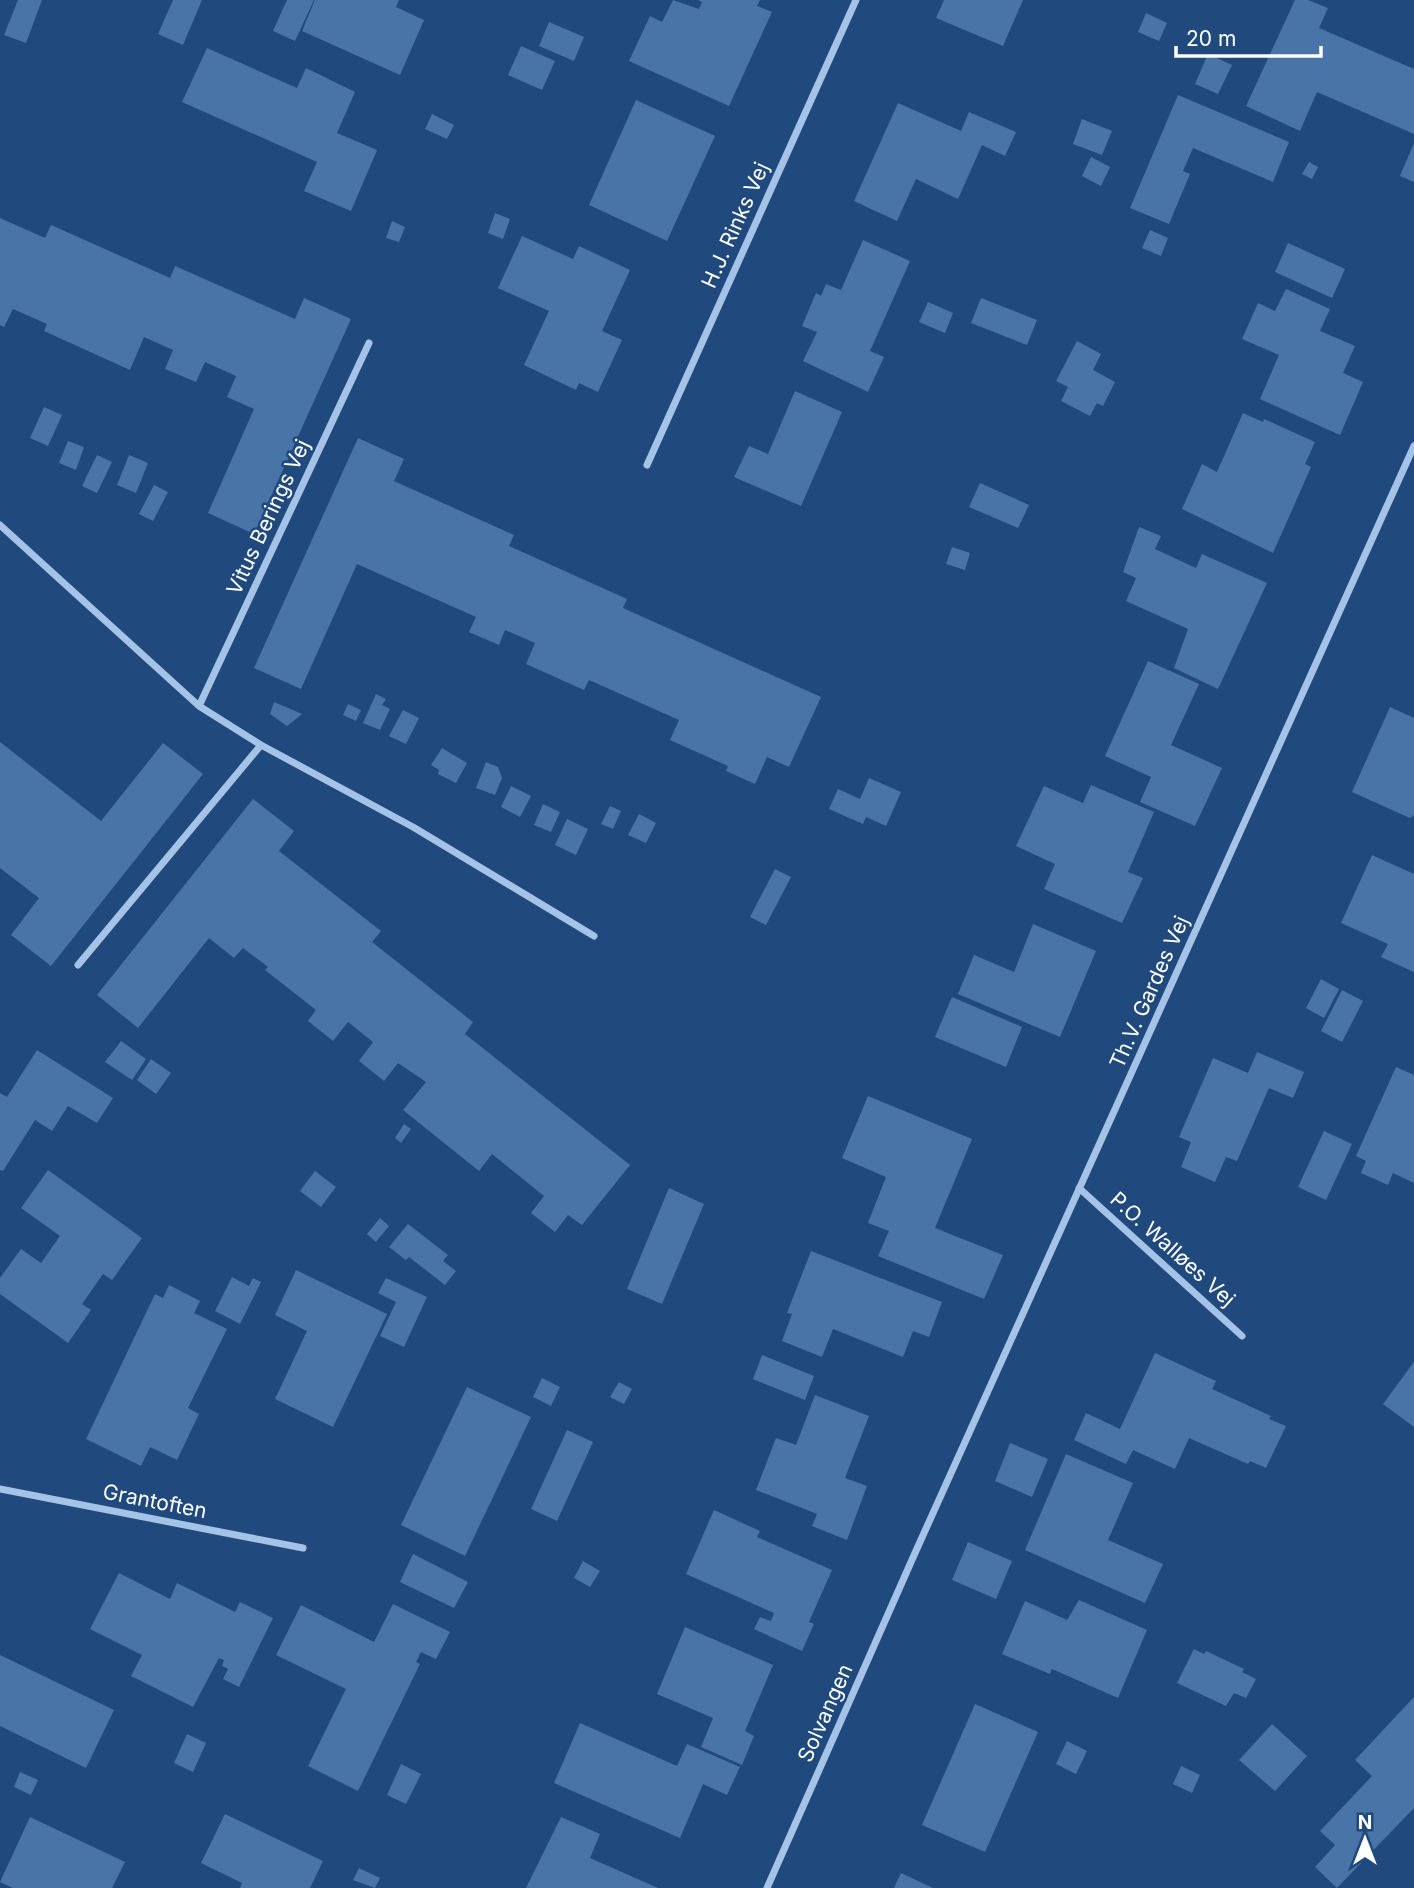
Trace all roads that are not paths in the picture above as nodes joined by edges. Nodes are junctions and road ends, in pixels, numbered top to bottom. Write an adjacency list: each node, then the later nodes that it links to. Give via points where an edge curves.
1 (856, 0): 4 (street, H.J. Rinks Vej)
2 (369, 343): 6 (street, Vitus Berings Vej)
3 (1414, 446): 10 (street, Th.V. Gardes Vej)
4 (646, 465)
5 (0, 525): 6 (street)
6 (199, 706): 7 (street)
7 (261, 745): 8 (street, via 413,827); 9 (street)
8 (594, 936)
9 (78, 965)
10 (1079, 1188): 11 (street, P.O. Walløes Vej); 14 (street, Th.V. Gardes Vej)
11 (1242, 1336)
12 (0, 1489): 13 (street, Grantoften)
13 (303, 1549)
14 (915, 1553): 15 (street, Solvangen)
15 (767, 1888)

